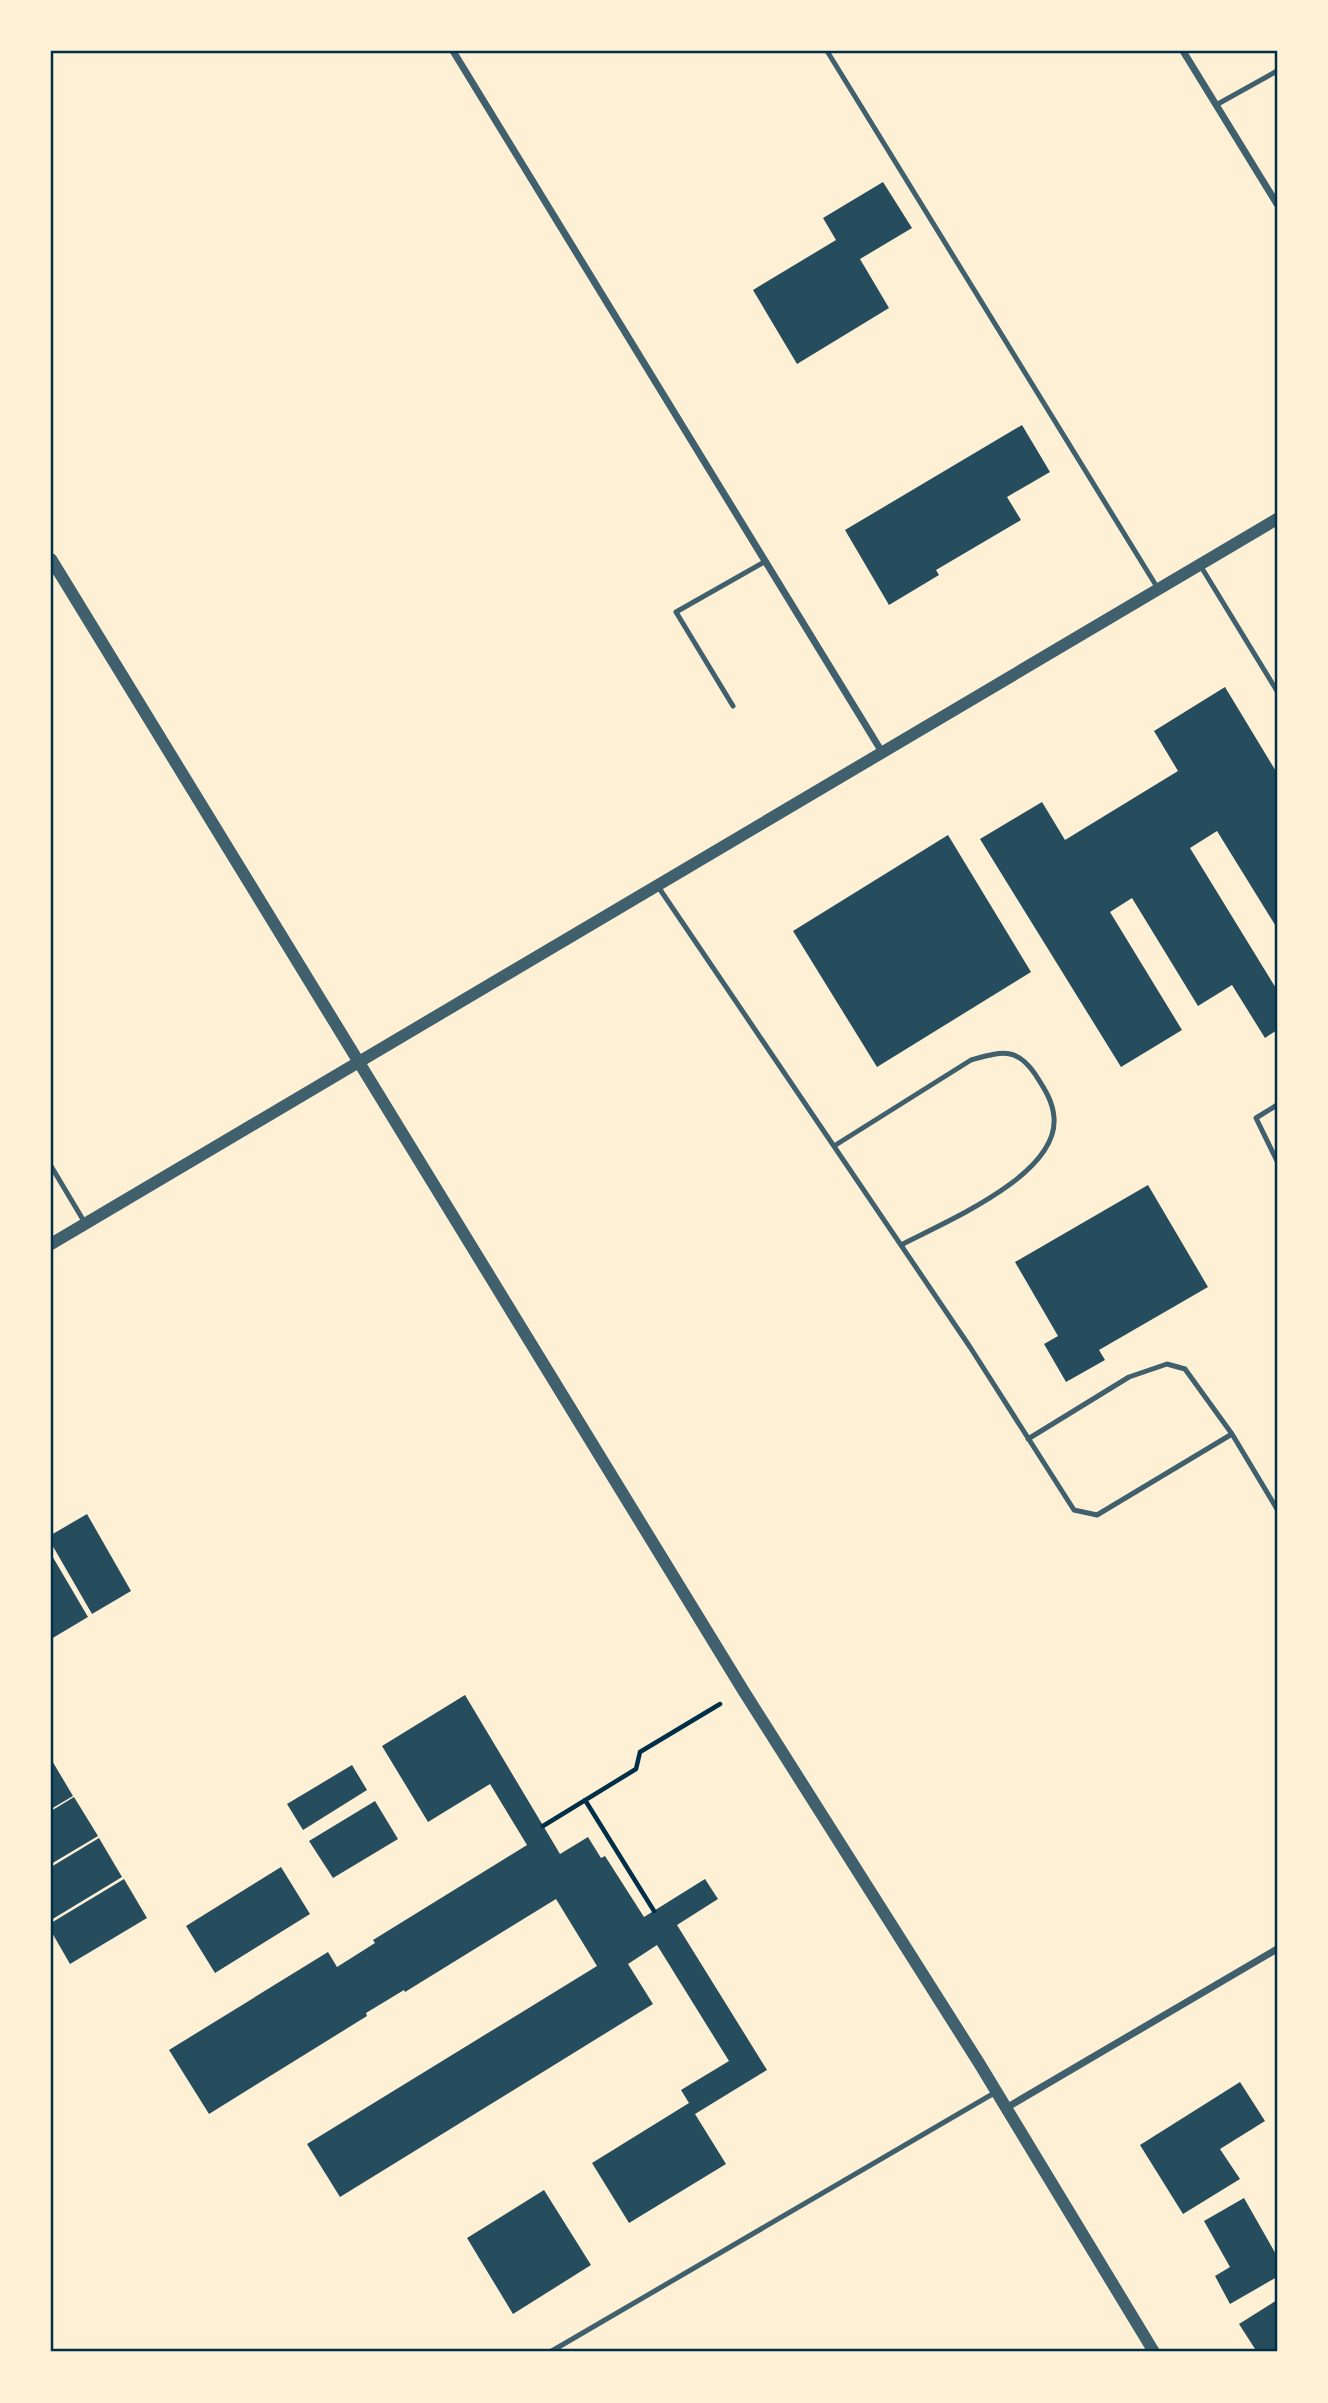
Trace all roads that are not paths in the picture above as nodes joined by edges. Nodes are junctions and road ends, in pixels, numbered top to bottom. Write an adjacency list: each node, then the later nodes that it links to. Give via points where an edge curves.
1 (453, 51): 9 (street)
2 (827, 51): 11 (lane)
3 (1183, 51): 5 (street)
4 (1277, 71): 5 (lane)
5 (1216, 105): 6 (street)
6 (1277, 204)
7 (1277, 519): 10 (street)
8 (51, 559): 16 (street)
9 (766, 561): 13 (lane, via 676,612); 14 (street)
10 (1200, 565): 11 (street); 12 (lane)
11 (1158, 590): 14 (street)
12 (1277, 691)
13 (733, 706)
14 (882, 752): 15 (street)
15 (657, 885): 16 (street); 18 (lane)
16 (359, 1063): 21 (street); 28 (street, via 743,1690)
17 (1277, 1105): 19 (lane, via 1256,1118)
18 (834, 1146): 23 (lane); 23 (lane, via 971,1060 994,1054 1013,1053 1020,1058 1048,1093 1055,1119 1048,1147 1033,1164 1013,1183)
19 (1277, 1161)
20 (51, 1167): 21 (lane)
21 (85, 1223): 22 (street)
22 (51, 1244)
23 (901, 1245): 25 (lane)
24 (1232, 1434): 25 (lane, via 1185,1369 1167,1364 1129,1377); 25 (lane, via 1097,1515 1074,1510); 26 (lane)
25 (1028, 1439)
26 (1277, 1509)
27 (1277, 1949): 29 (street)
28 (996, 2092): 29 (street); 30 (lane)
29 (1006, 2108): 31 (street)
30 (550, 2352)
31 (1154, 2352)

